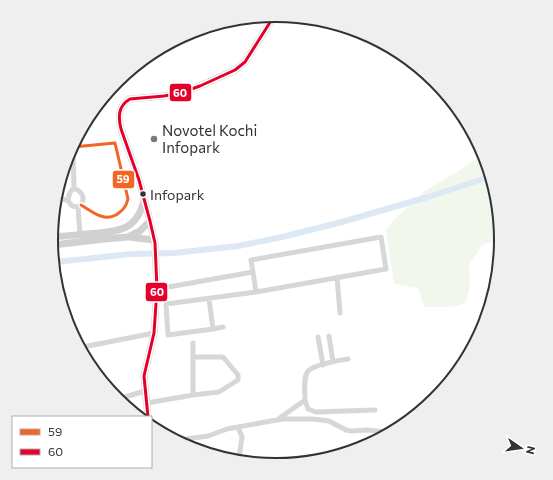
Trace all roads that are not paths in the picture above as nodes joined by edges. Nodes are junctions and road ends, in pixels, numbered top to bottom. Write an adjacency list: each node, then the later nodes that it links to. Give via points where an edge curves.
1 (270, 22): 6 (main road, via 245,62 235,70 188,91 130,99 121,107 119,121)
2 (80, 146): 8 (street, via 115,143 128,199 121,212 106,218)
3 (73, 161): 4 (street)
4 (74, 188): 7 (street, via 68,194); 8 (street, via 83,194)
5 (63, 199): 7 (street)
6 (144, 200): 9 (main road); 10 (main road, via 137,218 123,229)
7 (68, 201): 8 (street, via 72,206)
8 (79, 206): 10 (street)
9 (150, 221): 12 (main road, via 140,231); 13 (main road)
10 (80, 235): 11 (main road)
11 (58, 237)
12 (128, 237): 13 (main road); 14 (main road)
13 (154, 242): 17 (main road)
14 (58, 244)
15 (253, 272): 16 (street, via 251,260 381,237 386,269); 17 (street); 18 (street)
16 (337, 277): 18 (street); 20 (street)
17 (157, 289): 23 (main road)
18 (256, 292): 19 (street)
19 (209, 299): 22 (street); 22 (street, via 166,304 168,335)
20 (340, 313)
21 (223, 327): 22 (street)
22 (213, 329)
23 (154, 333): 27 (street); 32 (main road, via 144,376)
24 (329, 336): 30 (street)
25 (318, 338): 31 (street)
26 (193, 343): 28 (street)
27 (87, 346)
28 (193, 357): 33 (street); 33 (street, via 223,357 238,375 238,380 219,392)
29 (348, 359): 30 (street)
30 (333, 362): 31 (street)
31 (323, 365): 35 (street, via 308,371)
32 (146, 391): 34 (street); 36 (main road)
33 (193, 395): 36 (street)
34 (126, 397)
35 (305, 400): 37 (street, via 308,409 316,412); 39 (street)
36 (147, 403): 38 (main road)
37 (375, 410)
38 (148, 416)
39 (277, 420): 40 (street); 41 (street, via 313,419 328,421 350,431)
40 (238, 428): 42 (street); 43 (street, via 242,437)
41 (381, 431)
42 (187, 439)
43 (239, 455)

